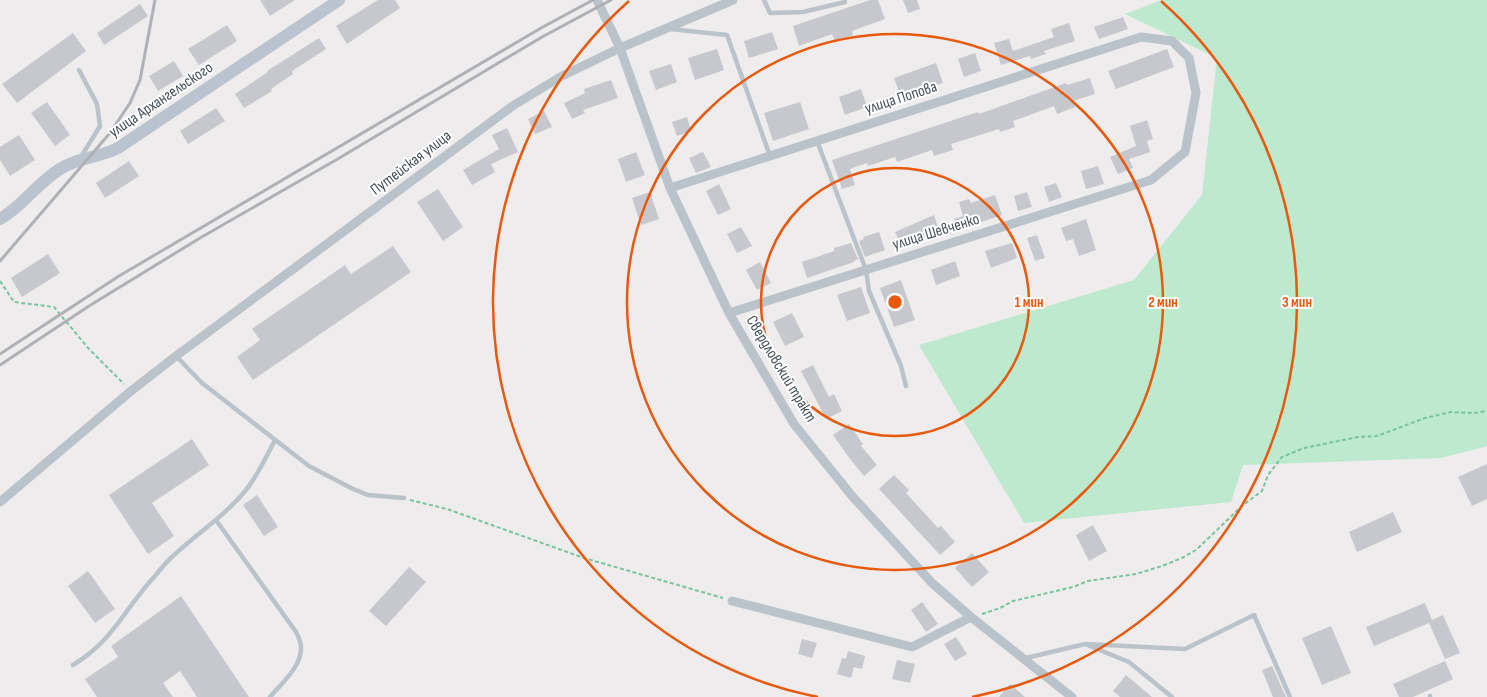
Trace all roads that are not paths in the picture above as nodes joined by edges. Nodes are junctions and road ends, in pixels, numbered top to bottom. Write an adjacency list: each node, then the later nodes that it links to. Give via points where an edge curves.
1 (339, 0): 11 (street, улица Архангельского, via 118,148)
2 (597, 0): 7 (street, Свердловский тракт)
3 (734, 0): 6 (street, Путейская улица)
4 (764, 0): 5 (lane, via 770,13 804,12)
5 (845, 2)
6 (666, 28): 7 (street, Путейская улица); 10 (lane, via 727,35)
7 (620, 48): 13 (street, Свердловский тракт); 17 (street, Путейская улица, via 562,76 514,105)
8 (78, 70): 11 (lane, via 97,104 100,126)
9 (817, 140): 10 (street, улица Попова); 12 (street, улица Попова, via 1141,37 1172,41 1189,58 1196,93 1185,152); 15 (lane)
10 (770, 156): 13 (street, улица Попова)
11 (79, 160): 14 (street, улица Архангельского, via 59,169)
12 (1151, 180): 15 (street, улица Шевченко)
13 (670, 188): 16 (street, Свердловский тракт)
14 (0, 219)
15 (866, 270): 16 (street, улица Шевченко); 18 (lane, via 869,291 901,366)
16 (729, 313): 24 (street, Свердловский тракт, via 794,424 852,496 925,576)
17 (176, 356): 19 (lane, via 202,383); 21 (street, Путейская улица)
18 (906, 386)
19 (275, 440): 20 (lane, via 309,466 351,488 368,495); 22 (lane, via 247,489)
20 (404, 498)
21 (0, 502)
22 (216, 520): 27 (lane, via 155,575 105,641); 28 (lane, via 302,644 301,657)
23 (732, 601): 24 (street, via 912,647)
24 (971, 617): 26 (street, Свердловский тракт)
25 (1085, 644): 26 (lane); 30 (lane, via 1129,662); 31 (lane, via 1185,649 1254,615)
26 (1024, 659): 29 (street, Свердловский тракт)
27 (73, 665)
28 (270, 697)
29 (1072, 697)
30 (1172, 697)
31 (1290, 697)

